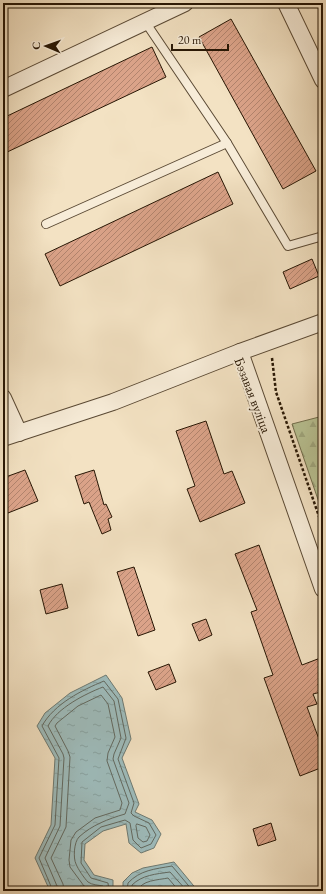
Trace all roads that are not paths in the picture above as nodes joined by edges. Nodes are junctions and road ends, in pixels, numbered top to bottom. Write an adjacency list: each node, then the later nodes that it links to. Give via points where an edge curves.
1 (186, 3): 3 (street)
2 (286, 3): 4 (street)
3 (146, 23): 5 (street); 6 (lane)
4 (323, 80)
5 (3, 89)
6 (227, 143): 7 (lane); 8 (lane, via 288,246)
7 (46, 224)
8 (323, 236)
9 (323, 322): 10 (street)
10 (240, 352): 12 (street, Бэзавая вуліца, via 113,402); 14 (street, Бэзавая вуліца)
11 (3, 398): 12 (street)
12 (19, 433): 13 (street, Бэзавая вуліца)
13 (3, 438)
14 (323, 589)

